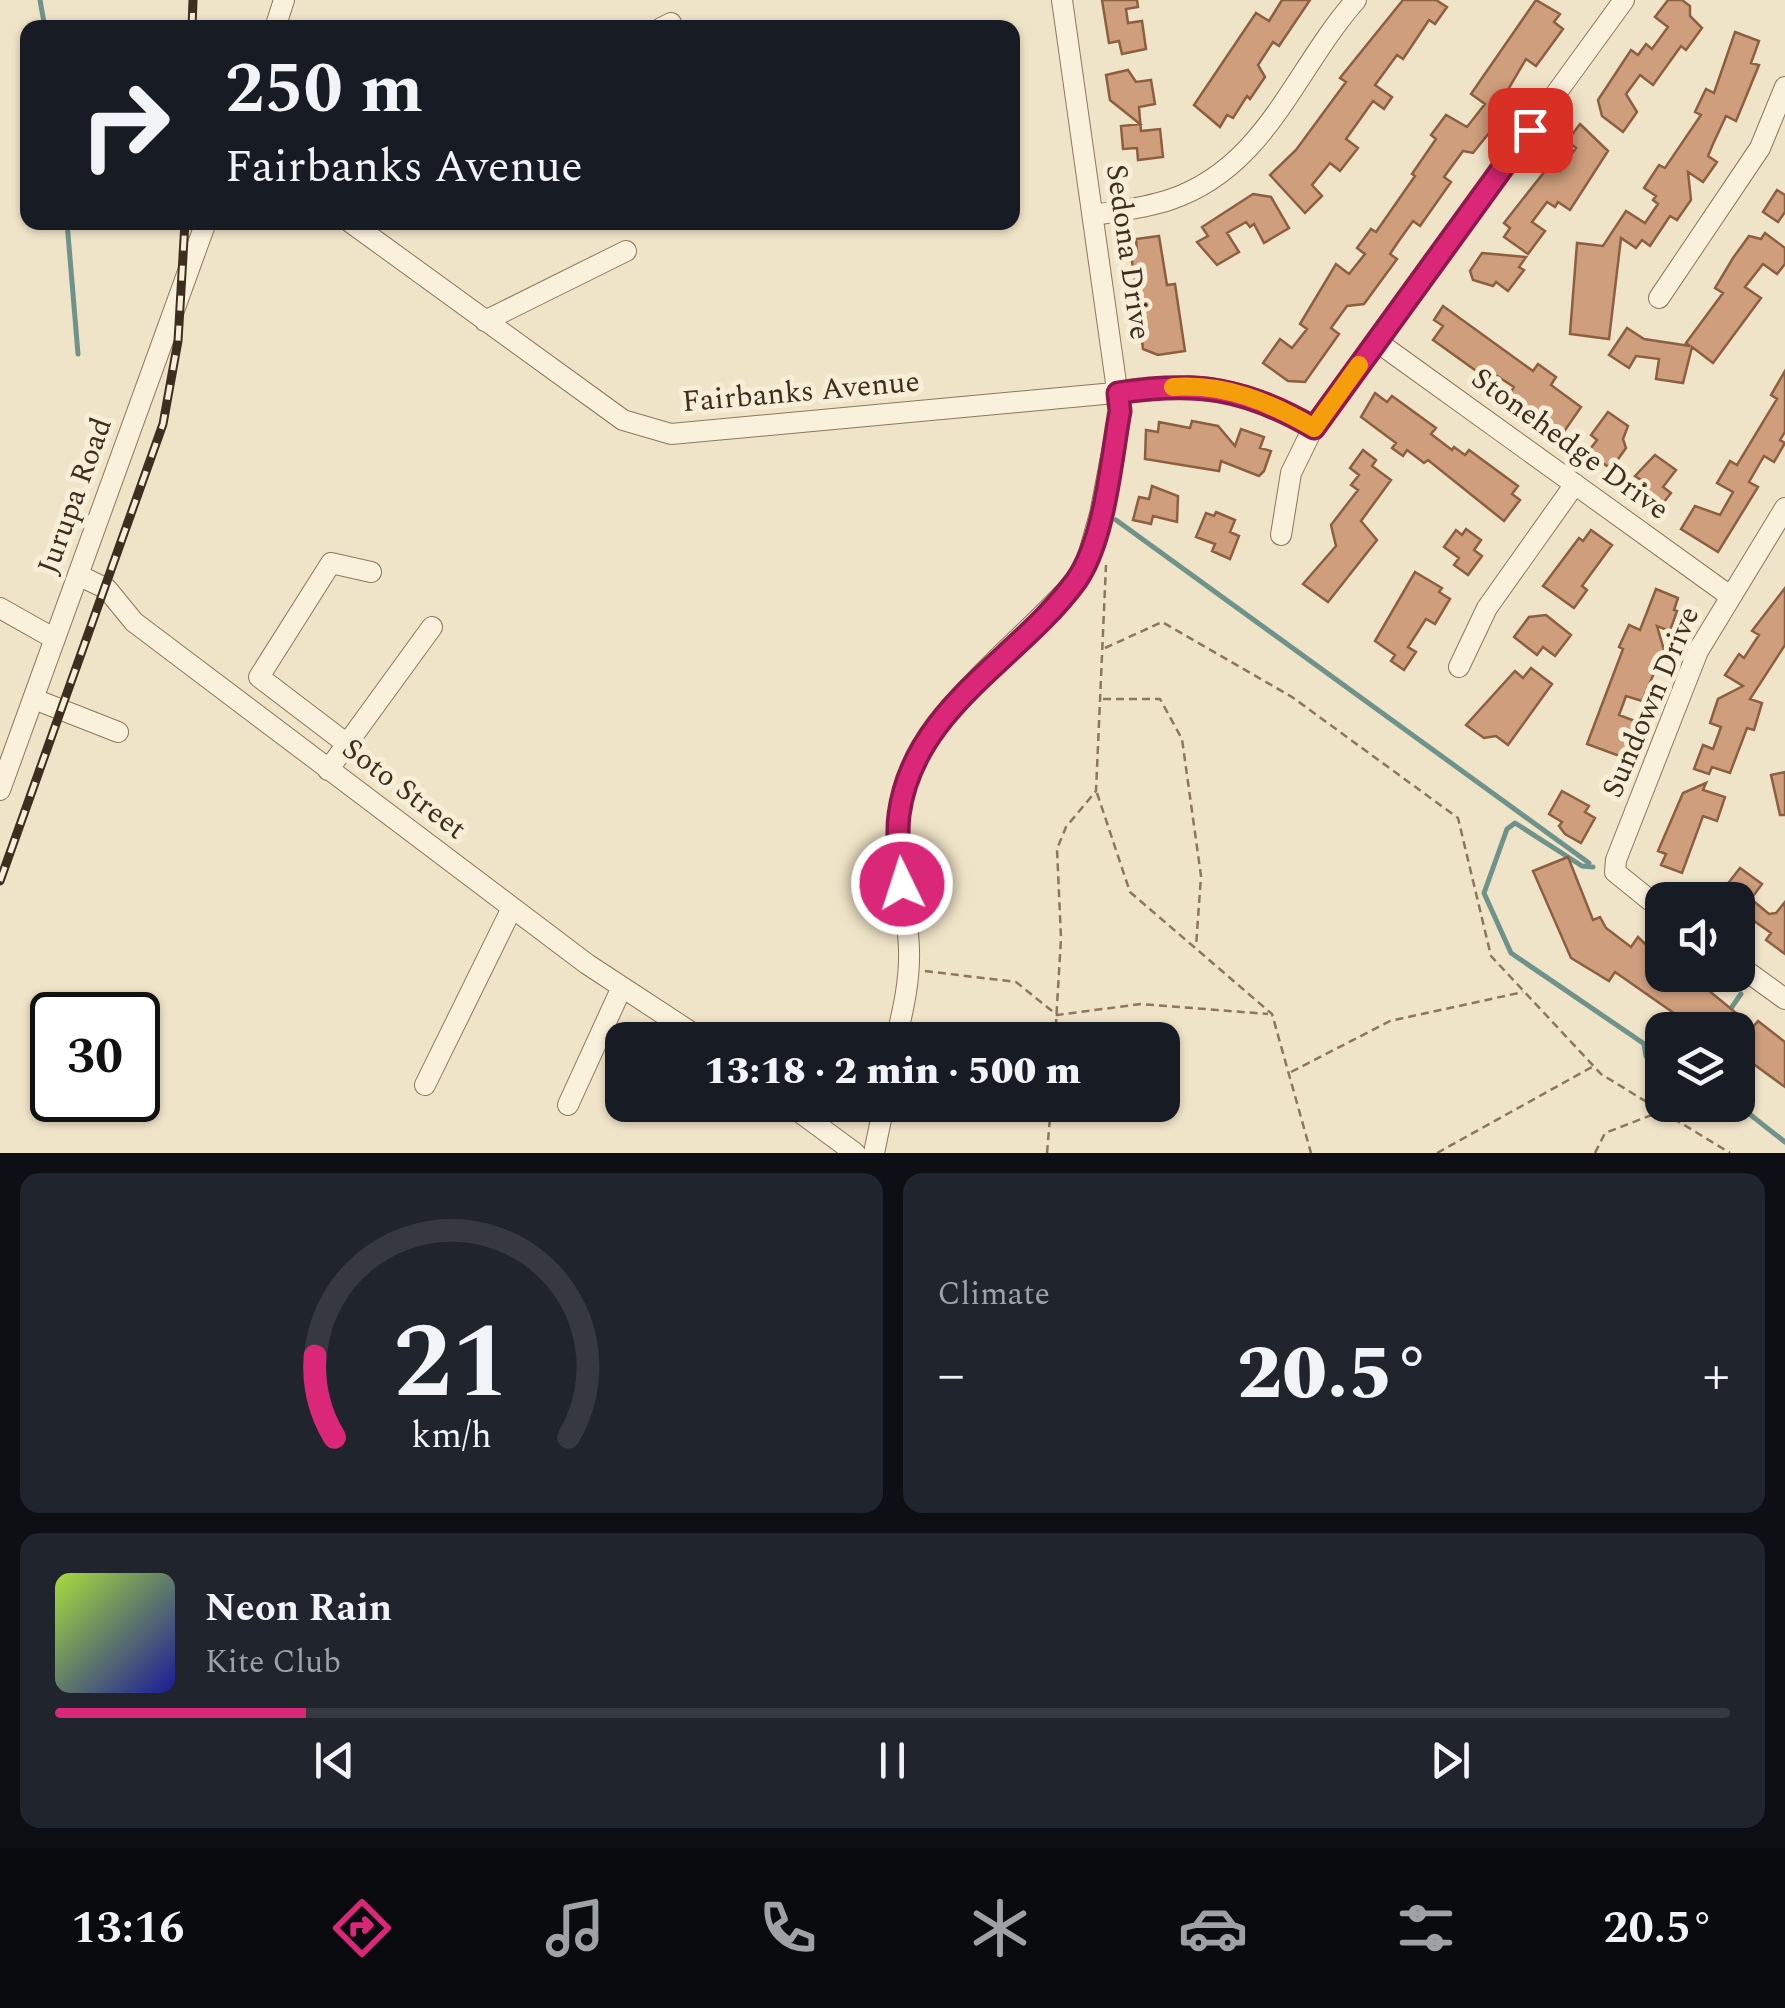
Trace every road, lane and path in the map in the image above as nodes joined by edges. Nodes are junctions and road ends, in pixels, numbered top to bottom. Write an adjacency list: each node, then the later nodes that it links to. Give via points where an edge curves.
1 (1062, 0): 5 (street, Sedona Drive)
2 (1356, 0): 5 (street, via 1261,138 1238,160 1170,200)
3 (1624, 0): 11 (street)
4 (1785, 87): 9 (street, via 1744,175)
5 (1093, 215): 12 (street, Sedona Drive)
6 (203, 230): 19 (street, Jurupa Road)
7 (361, 230): 10 (street, Fairbanks Avenue)
8 (626, 251): 10 (street)
9 (1659, 298)
10 (485, 320): 12 (street, Fairbanks Avenue, via 624,420 661,434)
11 (1376, 341): 13 (street); 14 (street, Stonehedge Drive)
12 (1118, 393): 13 (street, Fairbanks Avenue, via 1216,387 1268,402); 36 (street, Sedona Drive, via 1120,411 1087,560 1054,606 947,712 910,772 899,815)
13 (1314, 428): 16 (street, via 1291,473)
14 (1575, 484): 20 (street, Stonehedge Drive); 25 (street, via 1497,592)
15 (1785, 508): 20 (street, Sundown Drive)
16 (1282, 535)
17 (1106, 563): 24 (path)
18 (371, 572): 29 (street, via 330,564 259,677)
19 (78, 575): 23 (street, Jurupa Road); 30 (street, Soto Street, via 106,590 134,622)
20 (1730, 596): 33 (street, Sundown Drive, via 1698,652 1615,872)
21 (0, 608): 23 (street)
22 (432, 627): 29 (street)
23 (55, 638): 26 (street, Jurupa Road)
24 (1105, 648): 27 (path); 39 (path, via 1162,622 1292,698 1458,818 1490,956)
25 (1458, 667)
26 (34, 698): 28 (street); 31 (street, Jurupa Road)
27 (1102, 699): 32 (path); 35 (path, via 1160,699 1182,738 1201,876)
28 (118, 732)
29 (347, 744): 30 (street)
30 (328, 770): 34 (street, Soto Street)
31 (0, 790)
32 (1096, 792): 35 (path, via 1130,892); 42 (path, via 1057,849)
33 (1645, 896)
34 (512, 908): 38 (street, Soto Street); 48 (street)
35 (1196, 949): 41 (path)
36 (908, 969): 42 (path, via 1016,982); 44 (street, Sedona Drive)
37 (1755, 977): 40 (street)
38 (622, 987): 43 (street, Soto Street); 50 (street)
39 (1524, 992): 46 (path); 47 (path, via 1390,1020)
40 (1785, 999)
41 (1272, 1014): 42 (path, via 1141,1004); 47 (path)
42 (1057, 1015): 45 (path)
43 (675, 1022)
44 (899, 1022)
45 (1056, 1022)
46 (1594, 1066): 49 (path); 60 (path)
47 (1289, 1073): 59 (path)
48 (425, 1085)
49 (1645, 1100)
50 (568, 1106)
51 (1645, 1118): 61 (path, via 1605,1133)
52 (813, 1122): 56 (street)
53 (880, 1122): 57 (street)
54 (1050, 1122): 58 (path)
55 (1680, 1122): 62 (path)
56 (854, 1153)
57 (874, 1153)
58 (1047, 1153)
59 (1311, 1153)
60 (1437, 1153)
61 (1595, 1153)
62 (1730, 1153)

